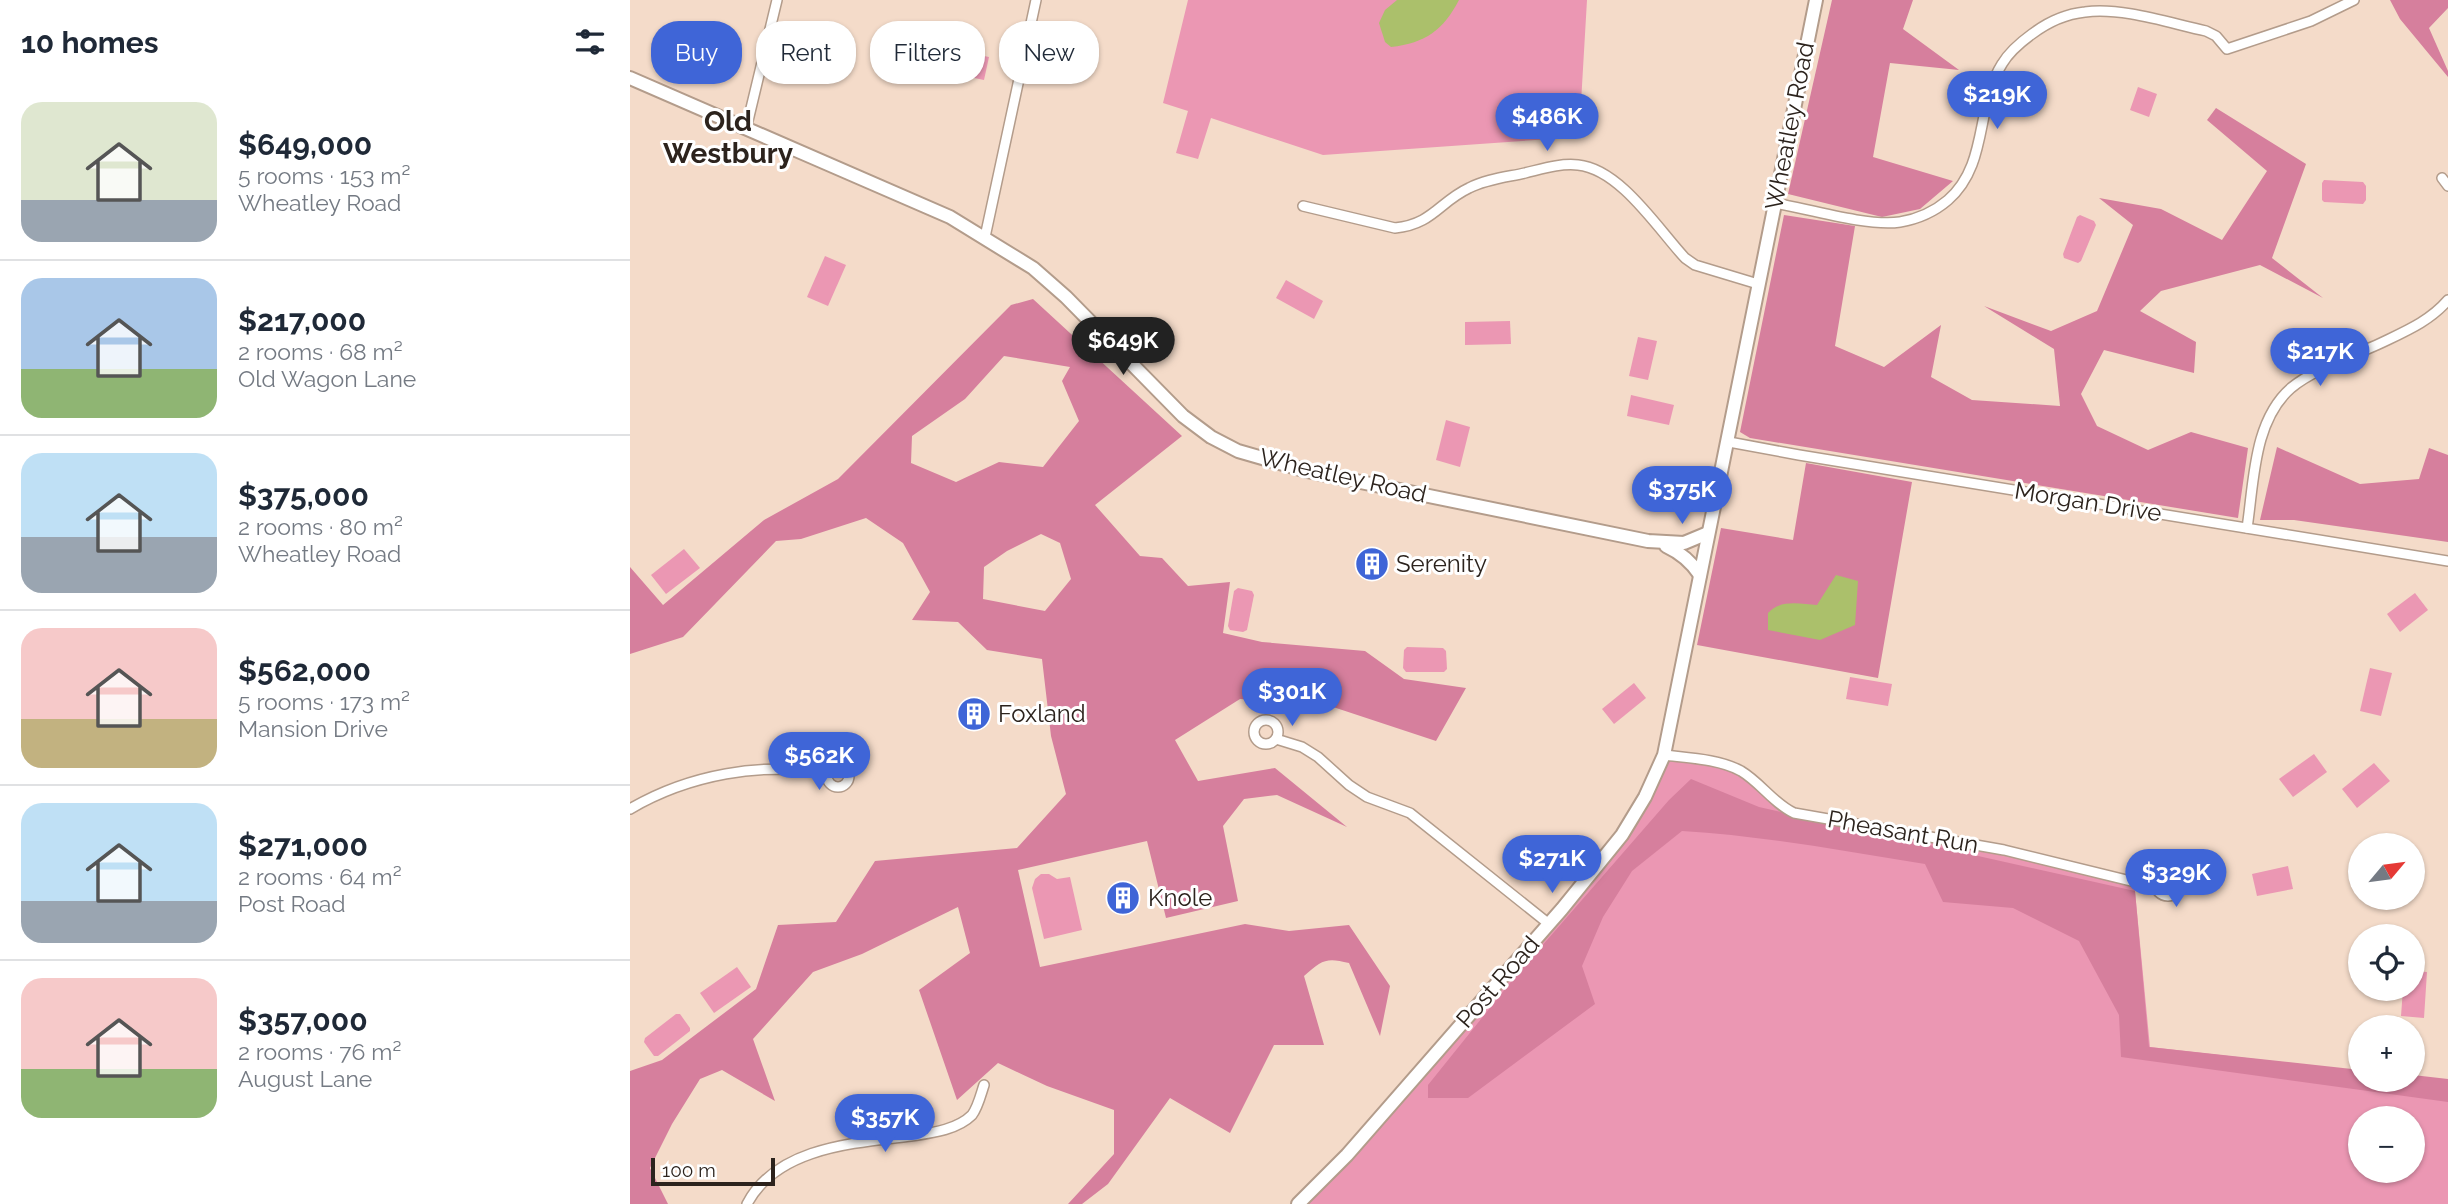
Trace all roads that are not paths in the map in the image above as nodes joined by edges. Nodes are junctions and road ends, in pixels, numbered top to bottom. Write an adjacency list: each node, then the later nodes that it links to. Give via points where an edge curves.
1 (777, 0): 6 (street)
2 (1036, 0): 9 (street)
3 (1816, 0): 7 (main road, Wheatley Road)
4 (2354, 0): 7 (street, via 2311,21 2227,49 2206,31 2112,12 2069,14 2037,30 2003,62 1990,90 1973,165 1959,188 1938,207 1915,219 1882,224)
5 (630, 78): 6 (main road, Wheatley Road)
6 (746, 129): 9 (main road, Wheatley Road, via 950,217)
7 (1775, 203): 10 (main road, Wheatley Road)
8 (1303, 206): 10 (street, via 1407,227 1426,220 1481,183 1580,165 1612,179 1695,265)
9 (985, 237): 15 (main road, Wheatley Road, via 1033,268 1066,297 1183,416 1238,451 1307,471)
10 (1758, 285): 12 (main road, Wheatley Road)
11 (2448, 300): 13 (street, via 2418,325 2290,389 2264,430)
12 (1729, 442): 13 (street, Morgan Drive); 14 (main road, Wheatley Road)
13 (2247, 528): 16 (street, Morgan Drive)
14 (1708, 533): 15 (main road, Wheatley Road, via 1684,543); 17 (main road, Post Road)
15 (1662, 544): 17 (main road, Wheatley Road, via 1679,552)
16 (2448, 561)
17 (1700, 575): 19 (main road, Post Road)
18 (1276, 739): 23 (street, via 1318,757 1367,797 1410,813)
19 (1664, 755): 22 (street, Pheasant Run, via 1739,770 1794,813 2004,850); 23 (main road, Post Road, via 1646,797 1622,835)
20 (828, 774): 21 (street, via 765,768 734,772 682,786)
21 (630, 809)
22 (2154, 883)
23 (1549, 924): 26 (main road, Post Road, via 1347,1155)
24 (984, 1085): 25 (street, via 974,1113 954,1126 820,1150 767,1178)
25 (747, 1204)
26 (1298, 1204)

